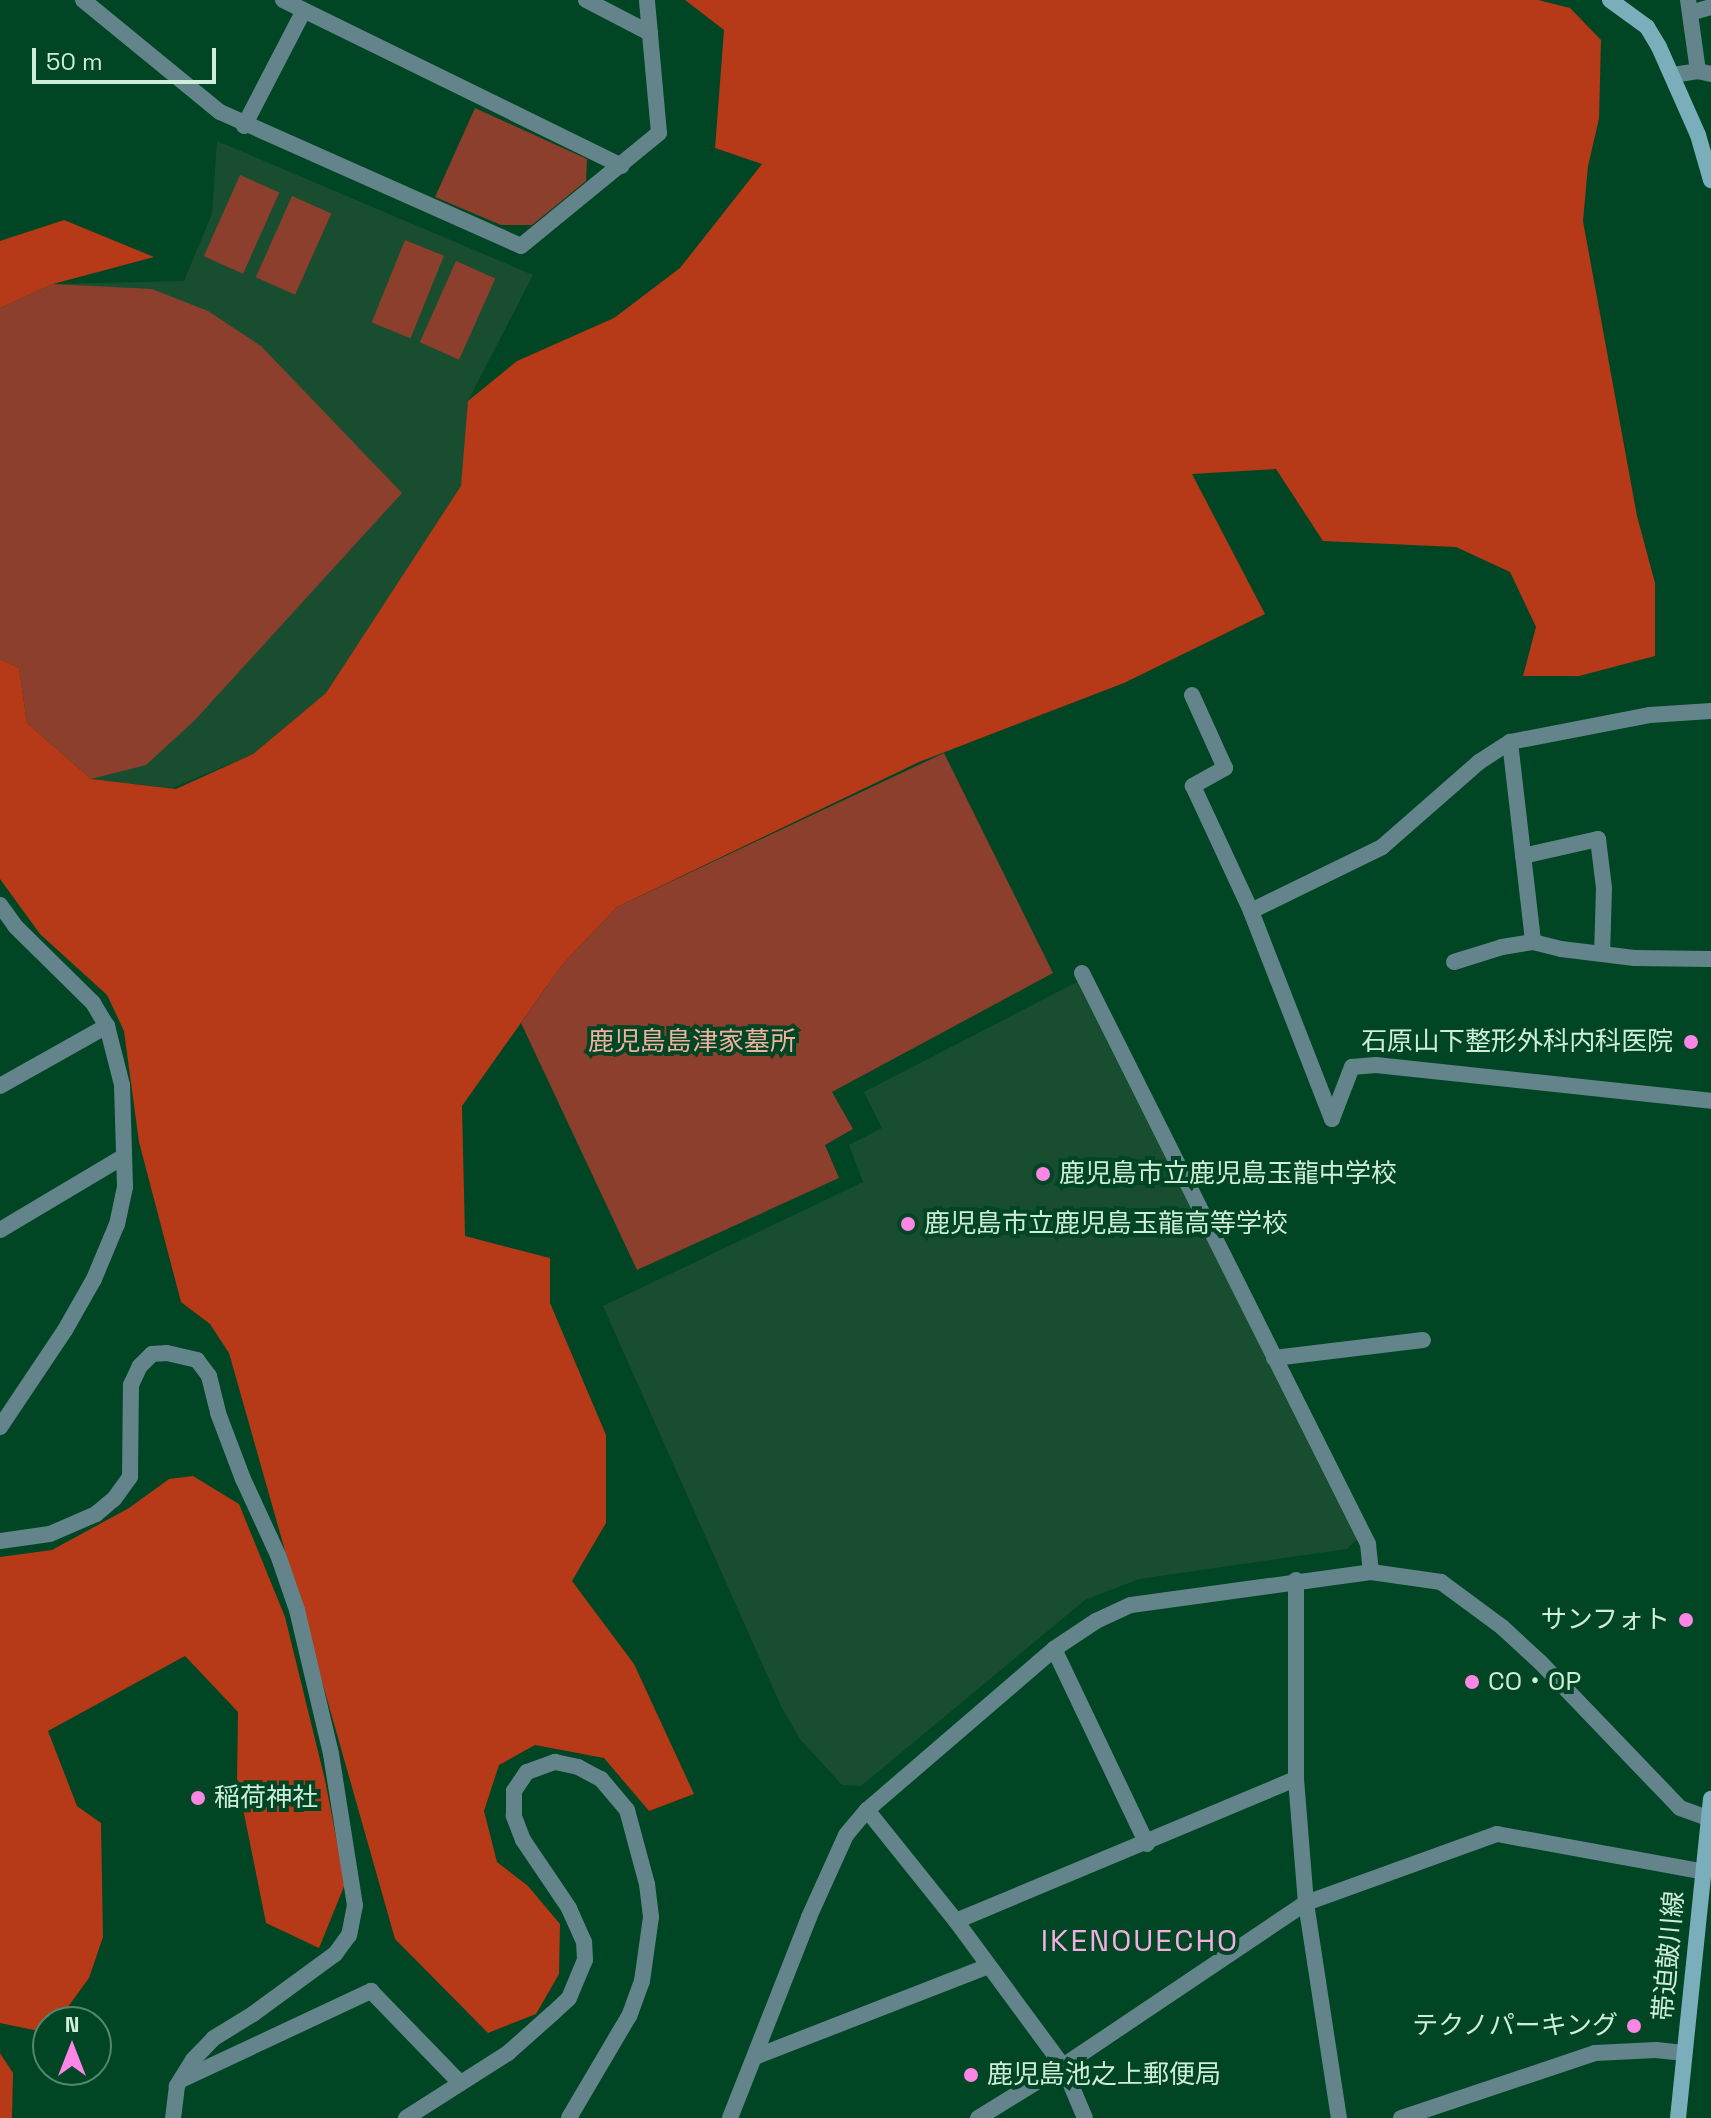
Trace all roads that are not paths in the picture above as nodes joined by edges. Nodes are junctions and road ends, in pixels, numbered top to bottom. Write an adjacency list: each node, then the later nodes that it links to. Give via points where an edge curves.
1 (83, 0): 12 (street)
2 (283, 0): 8 (street)
3 (586, 0): 9 (street)
4 (647, 0): 9 (street)
5 (1610, 0): 11 (street, via 1647,27)
6 (1689, 7): 7 (street); 10 (street)
7 (1711, 7)
8 (303, 12): 12 (street); 13 (street)
9 (650, 33): 13 (street, via 659,133)
10 (1704, 72): 11 (street)
11 (1673, 75): 14 (street)
12 (244, 126): 13 (street, via 521,246)
13 (622, 166)
14 (1711, 180)
15 (1192, 695): 20 (street, via 1225,768 1193,786)
16 (1711, 711): 17 (street, via 1650,715)
17 (1510, 742): 18 (street); 20 (street, via 1479,762 1382,847)
18 (1523, 856): 23 (street); 24 (street, via 1598,839 1604,888)
19 (0, 905): 21 (street)
20 (1251, 911): 30 (street, via 1332,1119 1352,1067 1376,1065)
21 (15, 926): 22 (street); 28 (street, via 93,1003)
22 (0, 935)
23 (1533, 942): 24 (street); 26 (street)
24 (1602, 954): 25 (street)
25 (1711, 959)
26 (1454, 962)
27 (1082, 973): 34 (street)
28 (107, 1026): 29 (street); 31 (street, via 122,1085)
29 (0, 1086)
30 (1711, 1101)
31 (123, 1157): 32 (street); 35 (street, via 125,1187 117,1224 94,1279)
32 (0, 1230)
33 (1423, 1340): 34 (street)
34 (1274, 1358): 37 (street, via 1368,1544)
35 (0, 1427)
36 (0, 1541): 52 (street, via 50,1534 96,1514 114,1499 130,1477 131,1385 140,1366 152,1354 197,1360 209,1376 233,1453 297,1610 331,1754 355,1905 349,1935 335,1954 214,2038)
37 (1371, 1572): 38 (street); 43 (street, via 1441,1582 1541,1663 1680,1808)
38 (1296, 1580): 39 (street, via 1131,1605); 40 (street)
39 (1054, 1649): 42 (street); 44 (street)
40 (1296, 1779): 44 (street); 46 (street)
41 (1711, 1799): 43 (street, 帯迫皷川線)
42 (867, 1810): 47 (street); 50 (street, via 846,1835 828,1872)
43 (1708, 1818): 45 (street, 帯迫皷川線)
44 (1147, 1844): 47 (street)
45 (1706, 1872): 46 (street, via 1497,1834); 49 (street, 帯迫皷川線)
46 (1306, 1903): 51 (street); 60 (street)
47 (956, 1921): 48 (street)
48 (988, 1966): 50 (street); 51 (street)
49 (1684, 2053): 61 (street, via 1595,2053); 62 (street, 帯迫皷川線)
50 (755, 2057): 57 (street)
51 (1063, 2066): 58 (street); 59 (street)
52 (182, 2080): 53 (street, via 371,1991); 54 (street)
53 (460, 2083): 55 (street); 56 (street, via 508,2053 569,1998 585,1960 584,1942 569,1908 523,1840 514,1816 514,1791 527,1772 555,1762 578,1767 601,1779 627,1810 651,1917 642,1981 629,2016)
54 (173, 2118)
55 (406, 2118)
56 (569, 2118)
57 (730, 2118)
58 (978, 2118)
59 (1085, 2118)
60 (1339, 2118)
61 (1401, 2118)
62 (1678, 2118)

